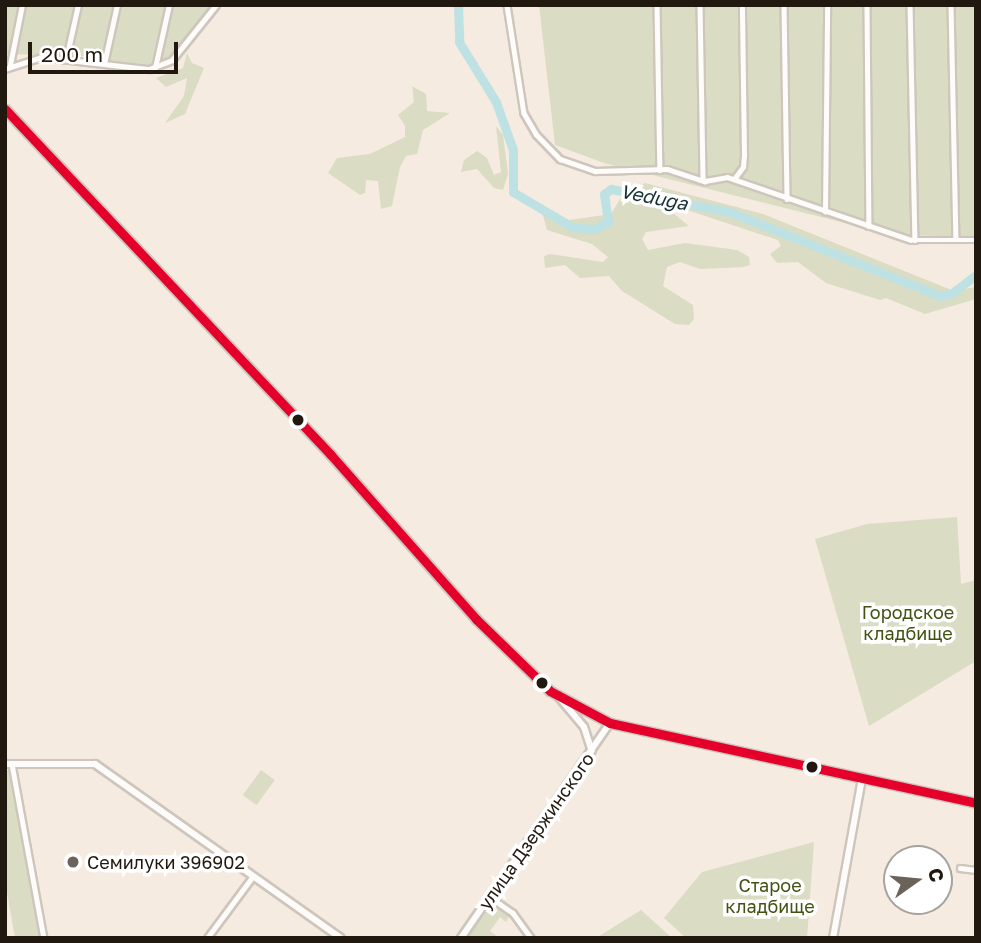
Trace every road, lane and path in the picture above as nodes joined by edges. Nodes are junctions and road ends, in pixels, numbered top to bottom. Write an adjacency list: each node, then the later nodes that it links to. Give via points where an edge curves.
1 (22, 5): 17 (street)
2 (78, 5): 15 (street)
3 (117, 5): 16 (street)
4 (169, 5): 18 (street)
5 (216, 5): 18 (street, via 172,60)
6 (507, 5): 20 (street, via 520,97 528,123 548,148 560,159 596,171)
7 (657, 5): 20 (street)
8 (700, 5): 22 (street)
9 (742, 5): 21 (street, via 744,155 743,167)
10 (784, 5): 23 (street)
11 (827, 5): 24 (street)
12 (867, 5): 25 (street)
13 (910, 5): 27 (street)
14 (951, 5): 26 (street)
15 (66, 59): 16 (street); 17 (street, via 34,58)
16 (104, 64): 18 (street)
17 (8, 68)
18 (155, 68)
19 (5, 109): 29 (main road, via 331,455 476,619)
20 (660, 170): 22 (street, via 677,170)
21 (734, 179): 22 (street); 23 (street)
22 (703, 180)
23 (787, 199): 24 (street)
24 (825, 212): 25 (street)
25 (869, 226): 27 (street)
26 (956, 239): 27 (street); 28 (street)
27 (915, 240)
28 (976, 240)
29 (557, 695): 30 (main road); 31 (street, via 584,727)
30 (610, 723): 31 (street, улица Дзержинского); 33 (main road)
31 (592, 752): 38 (street, улица Дзержинского)
32 (9, 764): 37 (street, via 95,764); 39 (street)
33 (862, 779): 34 (main road); 44 (street)
34 (976, 803)
35 (961, 868): 36 (street)
36 (976, 870)
37 (253, 876): 40 (street); 41 (street)
38 (490, 897): 42 (street, улица Дзержинского); 43 (street, via 513,913)
39 (44, 938)
40 (206, 938)
41 (341, 938)
42 (461, 938)
43 (531, 938)
44 (833, 938)

